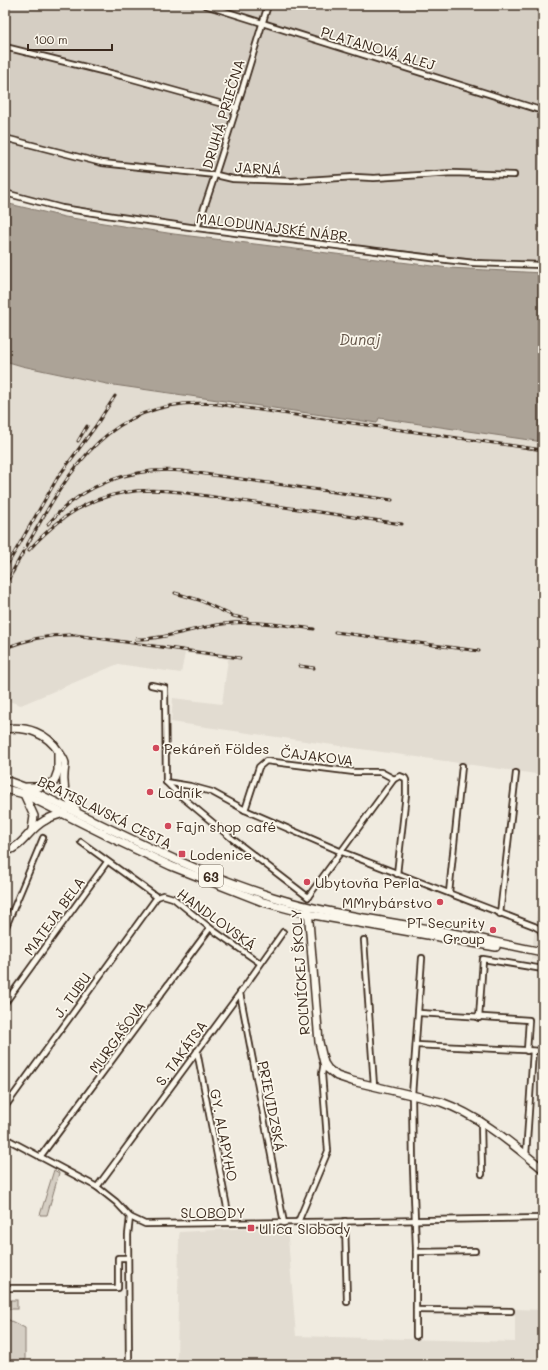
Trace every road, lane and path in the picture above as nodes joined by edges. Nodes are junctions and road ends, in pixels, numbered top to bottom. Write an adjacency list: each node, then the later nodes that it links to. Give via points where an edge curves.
1 (205, 5): 3 (street, PLATANOVÁ ALEJ)
2 (268, 5): 3 (street, DRUHÁ PRIEČNA)
3 (262, 23): 5 (street, DRUHÁ PRIEČNA); 6 (street, PLATANOVÁ ALEJ)
4 (5, 47): 5 (street)
5 (237, 108): 8 (street, DRUHÁ PRIEČNA)
6 (543, 112)
7 (5, 138): 8 (street, JARNÁ, via 102,163)
8 (216, 175): 9 (street, JARNÁ, via 233,179 292,180 452,173); 11 (street, DRUHÁ PRIEČNA)
9 (514, 175)
10 (5, 193): 11 (street, MALODUNAJSKÉ NÁBR., via 62,208)
11 (197, 228): 12 (street, MALODUNAJSKÉ NÁBR., via 474,263)
12 (543, 265)
13 (151, 685): 20 (street, via 165,688)
14 (5, 729): 15 (main road, via 22,728 37,733 52,742)
15 (58, 751): 22 (main road, via 58,771 54,782); 25 (main road, via 65,762 63,784 66,794 70,804)
16 (462, 766): 33 (street)
17 (516, 773): 37 (street)
18 (394, 779): 23 (street, ČAJAKOVA, via 381,772 354,772 266,761 259,767); 29 (street); 32 (street, via 402,776 406,780)
19 (5, 780): 22 (main road, BRATISLAVSKÁ CESTA / 63)
20 (166, 782): 23 (street, via 212,792); 35 (street, ROĽNÍCKEJ ŠKOLY, via 230,837)
21 (5, 789): 22 (main road, BRATISLAVSKÁ CESTA / 63)
22 (24, 790): 24 (main road, BRATISLAVSKÁ CESTA / 63); 25 (main road, BRATISLAVSKÁ CESTA / 63); 26 (main road, via 34,816)
23 (245, 810): 29 (street)
24 (64, 813): 26 (main road, via 43,821); 36 (main road, BRATISLAVSKÁ CESTA / 63, via 137,851 206,881 263,902)
25 (82, 814): 36 (main road, BRATISLAVSKÁ CESTA / 63, via 156,852 211,876)
26 (32, 830): 30 (main road, via 14,849)
27 (43, 838): 39 (street)
28 (81, 842): 31 (street, HANDLOVSKÁ)
29 (342, 852): 32 (street); 35 (street)
30 (5, 853)
31 (107, 862): 34 (street, HANDLOVSKÁ); 48 (street, MATEJA BELA)
32 (397, 874): 33 (street)
33 (449, 893): 37 (street)
34 (157, 897): 38 (street, HANDLOVSKÁ, via 163,895 173,898); 59 (street, J. TUBU)
35 (308, 897): 36 (street, ROĽNÍCKEJ ŠKOLY)
36 (308, 910): 43 (main road, BRATISLAVSKÁ CESTA / 63, via 435,930); 56 (main road, ROĽNÍCKEJ ŠKOLY, via 319,1042)
37 (500, 914): 41 (street, via 529,924 541,930)
38 (210, 928): 45 (street, HANDLOVSKÁ); 63 (street, MURGAŠOVA)
39 (5, 929)
40 (282, 932): 45 (street, S. TAKÁTSA)
41 (542, 935)
42 (364, 940): 57 (street)
43 (543, 953)
44 (422, 958): 49 (street)
45 (260, 963): 47 (street, S. TAKÁTSA)
46 (543, 969): 50 (street, via 483,960)
47 (240, 993): 52 (street, S. TAKÁTSA); 73 (street, PRIEVIDZSKÁ)
48 (5, 1003)
49 (419, 1013): 50 (street); 51 (street)
50 (479, 1018): 53 (street, via 530,1020)
51 (416, 1045): 53 (street); 58 (street)
52 (197, 1051): 66 (street, S. TAKÁTSA); 72 (street, GY. ALAPYHO)
53 (527, 1051): 54 (street)
54 (533, 1051): 55 (street); 62 (street)
55 (543, 1051)
56 (324, 1063): 57 (main road, via 337,1076); 71 (street, via 322,1074 328,1152)
57 (374, 1086): 58 (main road)
58 (412, 1095): 60 (main road, via 455,1107); 69 (street)
59 (5, 1107)
60 (481, 1121): 62 (main road); 65 (street)
61 (5, 1138): 63 (street, SLOBODY)
62 (526, 1155): 64 (main road)
63 (40, 1157): 66 (street, SLOBODY)
64 (543, 1169)
65 (482, 1174)
66 (97, 1188): 67 (street, SLOBODY, via 116,1202)
67 (130, 1217): 72 (street, SLOBODY, via 145,1224); 76 (street)
68 (543, 1218): 69 (street, SLOBODY)
69 (415, 1219): 70 (street, SLOBODY); 75 (street)
70 (345, 1221): 71 (street, SLOBODY); 78 (street)
71 (298, 1222): 73 (street, SLOBODY)
72 (230, 1223): 73 (street, SLOBODY)
73 (284, 1223)
74 (475, 1251): 75 (street)
75 (416, 1252): 79 (street)
76 (128, 1258): 77 (street, via 118,1258 118,1288); 82 (street)
77 (5, 1288)
78 (347, 1302)
79 (416, 1310): 80 (street); 81 (street)
80 (511, 1311)
81 (416, 1336)
82 (128, 1365)

